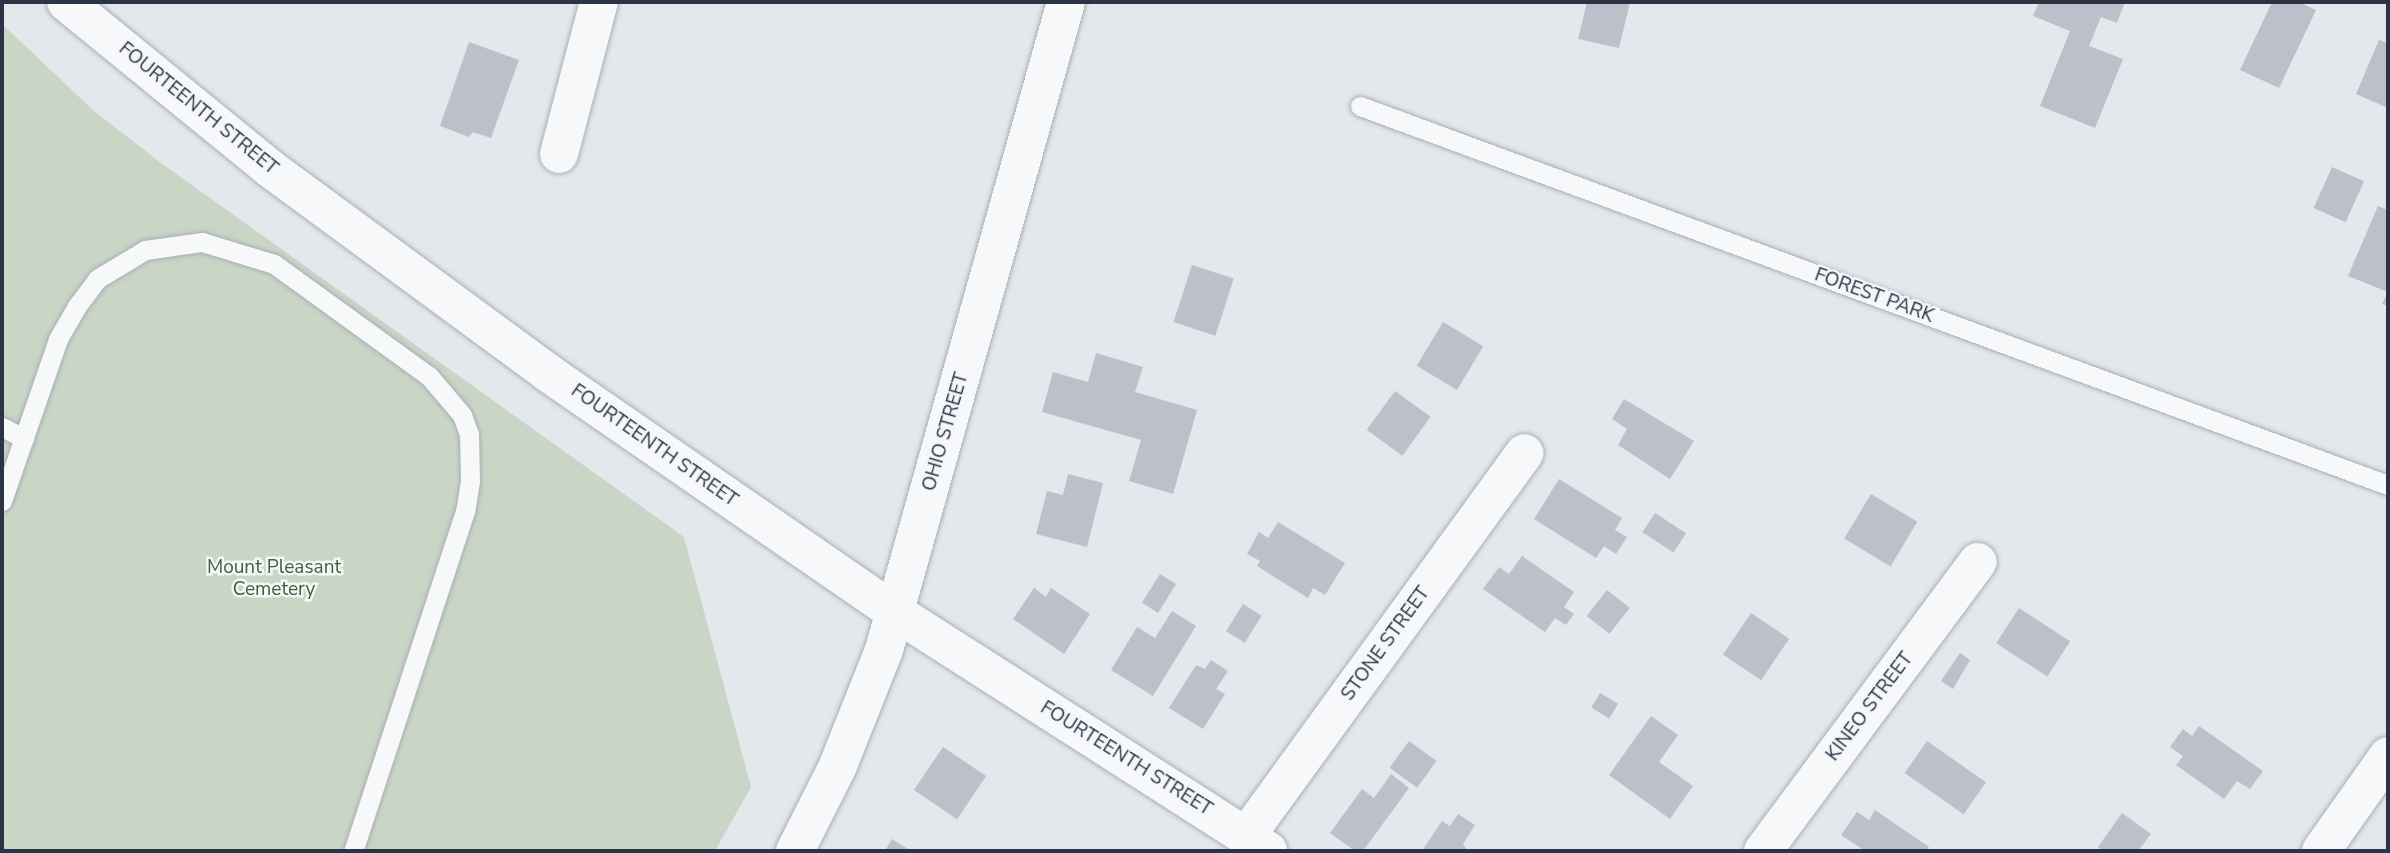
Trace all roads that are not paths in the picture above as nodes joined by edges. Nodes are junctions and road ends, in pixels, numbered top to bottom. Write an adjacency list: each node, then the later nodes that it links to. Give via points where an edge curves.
1 (66, 2): 12 (street, FOURTEENTH STREET, via 327,211 548,373)
2 (599, 2): 5 (street)
3 (1066, 2): 12 (street, OHIO STREET)
4 (1360, 107): 9 (lane, FOREST PARK)
5 (559, 154)
6 (2, 427): 7 (lane)
7 (24, 438): 10 (lane); 15 (lane, via 58,340 97,279 145,250 174,243 227,246 274,264 429,376 462,415 471,455 465,511)
8 (1525, 453): 14 (street, STONE STREET)
9 (2388, 485)
10 (2, 502)
11 (1978, 562): 17 (street, KINEO STREET)
12 (895, 611): 14 (street, FOURTEENTH STREET); 16 (street, OHIO STREET, via 850,739)
13 (2388, 756): 18 (street)
14 (1257, 843)
15 (353, 851)
16 (795, 851)
17 (1763, 851)
18 (2321, 851)

